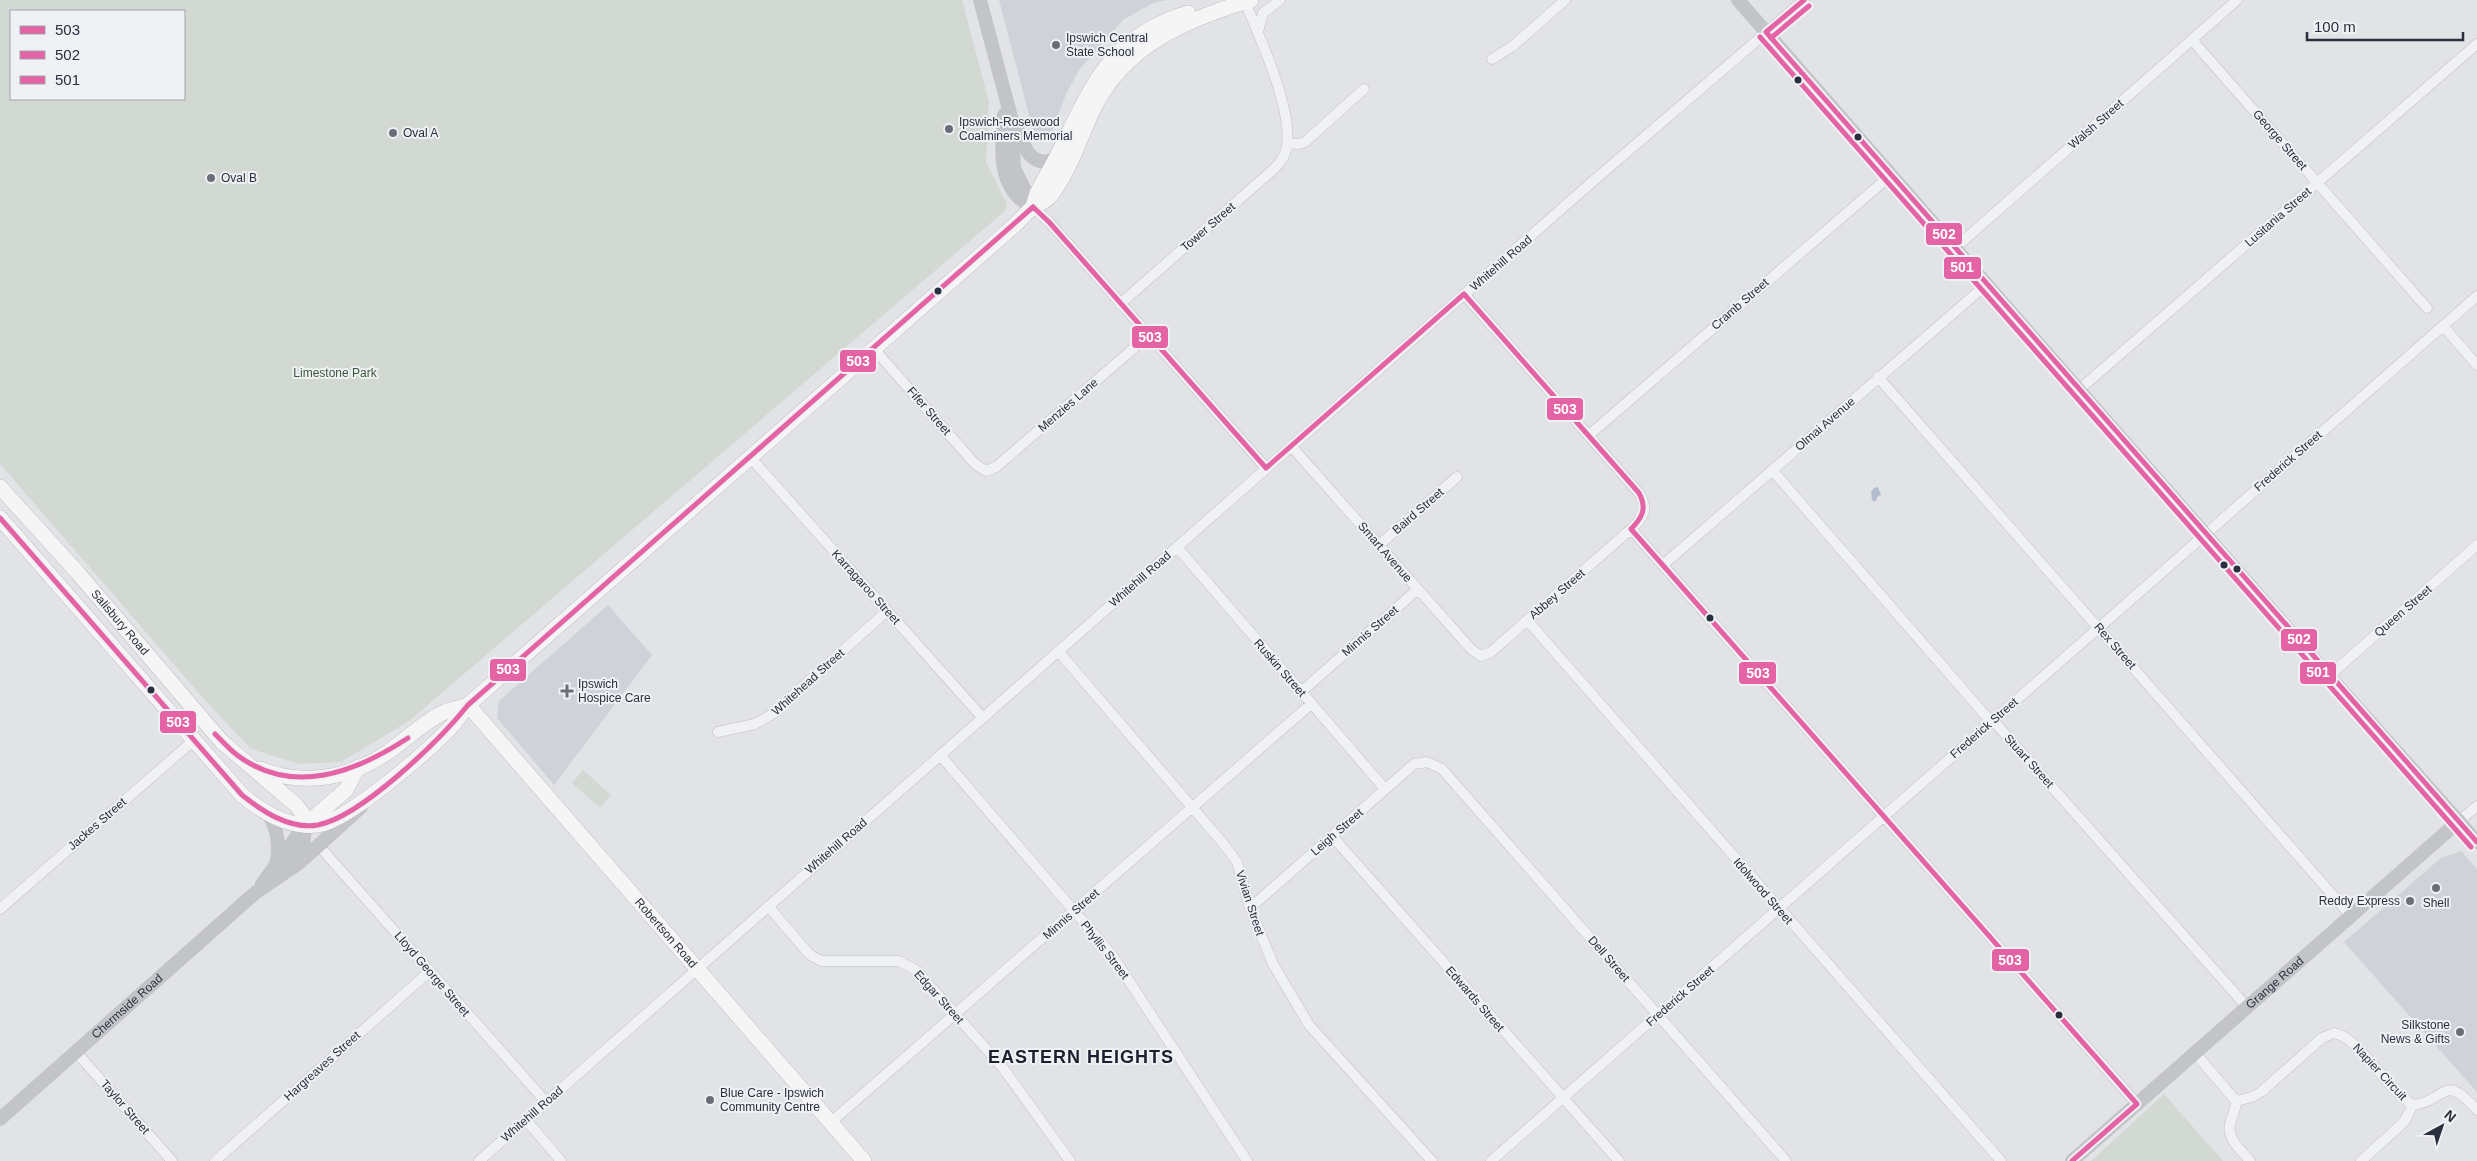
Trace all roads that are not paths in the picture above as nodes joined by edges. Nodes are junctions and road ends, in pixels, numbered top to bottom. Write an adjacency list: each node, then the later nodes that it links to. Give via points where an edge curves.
1 (980, 0): 14 (main road)
2 (1280, 0): 10 (street, via 1262,14)
3 (1565, 0): 13 (street, via 1513,46)
4 (1738, 0): 9 (main road)
5 (1804, 0): 9 (street, Whitehill Road)
6 (2238, 0): 11 (street, Walsh Street)
7 (1248, 1): 8 (main road, Chermside Road); 10 (street)
8 (1225, 7): 18 (main road, Chermside Road, via 1170,19 1123,48 1089,90); 21 (main road, Chermside Road, via 1164,34 1126,62 1102,92 1054,192 1043,203)
9 (1766, 32): 19 (main road); 24 (street, Whitehill Road)
10 (1258, 34): 17 (street, via 1279,91)
11 (2192, 40): 20 (street, George Street); 22 (street, Walsh Street)
12 (2477, 44): 20 (street, Lusitania Street)
13 (1492, 59)
14 (1004, 87): 16 (main road); 21 (main road, via 1003,168 1016,194)
15 (1364, 89): 17 (street, via 1305,142)
16 (1011, 118): 18 (main road, via 1031,157 1044,162); 21 (main road, via 1014,168)
17 (1288, 144): 26 (street, Tower Street, via 1275,168)
18 (1057, 157): 21 (main road, Chermside Road)
19 (1891, 174): 22 (main road); 34 (street, Cramb Street)
20 (2317, 183): 27 (street, George Street); 33 (street, Lusitania Street)
21 (1033, 207): 26 (street); 30 (main road, Chermside Road)
22 (1955, 248): 23 (main road)
23 (1987, 284): 32 (street, Olmai Avenue); 33 (main road)
24 (1464, 294): 34 (street, Abbey Street); 35 (street, Whitehill Road)
25 (2477, 296): 28 (street, Frederick Street)
26 (1120, 304): 29 (street)
27 (2427, 308)
28 (2443, 326): 31 (street); 44 (street, Frederick Street)
29 (1148, 336): 37 (street); 38 (street, Menzies Lane, via 996,467)
30 (874, 349): 36 (main road, Chermside Road); 38 (street, Fifer Street, via 975,464)
31 (2477, 365)
32 (1878, 377): 39 (street, Olmai Avenue); 52 (street, Rex Street)
33 (2080, 390): 44 (main road)
34 (1589, 435): 43 (street, Abbey Street, via 1643,500 1643,518)
35 (1291, 446): 37 (street, Whitehill Road); 45 (street, Smart Avenue)
36 (750, 457): 50 (street, Karragaroo Street); 58 (main road, Chermside Road)
37 (1266, 468): 47 (street, Whitehill Road)
38 (986, 470)
39 (1772, 470): 48 (street, Olmai Avenue); 60 (street, Stuart Street)
40 (1457, 477): 45 (street, Baird Street)
41 (0, 487): 61 (main road, Salisbury Road)
42 (0, 518): 63 (main road, Salisbury Road)
43 (1631, 529): 48 (street); 51 (street, Abbey Street)
44 (2205, 534): 52 (street, Frederick Street); 55 (main road)
45 (1379, 545): 49 (street, Smart Avenue)
46 (2477, 545): 55 (street, Queen Street)
47 (1177, 547): 53 (street, Whitehill Road); 56 (street, Ruskin Street)
48 (1663, 565): 73 (street)
49 (1418, 590): 54 (street, Smart Avenue); 56 (street, Minnis Street)
50 (888, 611): 59 (street, Karragaroo Street); 62 (street, Whitehead Street, via 771,715 755,724)
51 (1527, 620): 54 (street, Abbey Street, via 1491,652); 83 (street, Idolwood Street)
52 (2098, 627): 60 (street, Frederick Street); 85 (street, Rex Street)
53 (1058, 651): 59 (street, Whitehill Road); 71 (street, Vivian Street)
54 (1481, 656)
55 (2329, 676): 74 (main road)
56 (1301, 692): 57 (street, Ruskin Street)
57 (1311, 704): 68 (street, Ruskin Street); 71 (street, Minnis Street)
58 (468, 706): 67 (main road, Chermside Road, via 444,712 385,755); 69 (main road, Chermside Road, via 452,726); 86 (main road, Robertson Road)
59 (982, 718): 64 (street, Whitehill Road)
60 (1993, 721): 73 (street, Frederick Street); 88 (street, Stuart Street)
61 (209, 727): 63 (main road); 65 (main road, Salisbury Road)
62 (718, 732)
63 (194, 740): 72 (main road, Salisbury Road, via 242,795); 82 (street, Jackes Street)
64 (940, 755): 80 (street, Whitehill Road); 84 (street, Phyllis Street)
65 (239, 758): 67 (main road, Salisbury Road, via 271,774 301,779 332,776); 75 (main road, Salisbury Road, via 287,795 303,814)
66 (1427, 762): 68 (street, Leigh Street, via 1414,764); 90 (street, Dell Street, via 1442,770)
67 (360, 766): 75 (main road, Chermside Road, via 346,790)
68 (1385, 788): 76 (street, Leigh Street)
69 (377, 791): 75 (main road, Salisbury Road, via 339,818 319,825); 78 (main road, Chermside Road)
70 (2477, 806): 74 (street, Grange Road)
71 (1192, 807): 81 (street, Vivian Street, via 1237,862); 84 (street, Minnis Street)
72 (268, 814): 75 (main road, Salisbury Road); 79 (main road, via 276,830)
73 (1884, 816): 83 (street, Frederick Street); 96 (street)
74 (2459, 821): 77 (main road); 85 (main road, Grange Road)
75 (305, 825): 79 (main road, Chermside Road)
76 (1332, 836): 81 (street, Leigh Street); 93 (street, Edwards Street)
77 (2477, 842)
78 (319, 846): 79 (main road, Chermside Road); 87 (street, Lloyd George Street)
79 (276, 872): 91 (main road, Chermside Road)
80 (768, 906): 86 (street, Whitehill Road); 89 (street, Edgar Street, via 809,954 821,961 899,961 916,970)
81 (1250, 908): 109 (street, Vivian Street, via 1273,964 1309,1025)
82 (0, 909)
83 (1778, 909): 90 (street, Frederick Street); 113 (street, Idolwood Street)
84 (1074, 911): 89 (street, Minnis Street); 108 (street, Phyllis Street, via 1112,955)
85 (2352, 916): 88 (main road, Grange Road)
86 (696, 970): 95 (street, Whitehill Road); 101 (main road, Robertson Road)
87 (429, 972): 95 (street, Lloyd George Street); 103 (street, Hargreaves Street)
88 (2247, 1007): 92 (main road, Grange Road)
89 (955, 1015): 101 (street, Minnis Street); 107 (street, Edgar Street, via 1003,1068)
90 (1658, 1015): 93 (street, Frederick Street); 112 (street, Dell Street)
91 (77, 1052): 99 (main road, Chermside Road); 102 (street, Taylor Street)
92 (2195, 1053): 94 (street); 96 (main road, Grange Road)
93 (1563, 1098): 110 (street, Frederick Street); 111 (street, Edwards Street)
94 (2236, 1101): 97 (street, Napier Circuit, via 2261,1092 2322,1038 2334,1033 2351,1041 2401,1097); 115 (street, via 2229,1128)
95 (546, 1102): 100 (street, Whitehill Road)
96 (2137, 1104): 114 (main road, Grange Road)
97 (2413, 1105): 98 (street, Napier Circuit, via 2450,1090 2463,1094); 116 (street, via 2404,1122)
98 (2477, 1110)
99 (0, 1119)
100 (526, 1120): 104 (street, Whitehill Road); 105 (street)
101 (830, 1123): 106 (main road, Robertson Road)
102 (172, 1161)
103 (215, 1161)
104 (479, 1161)
105 (561, 1161)
106 (864, 1161)
107 (1070, 1161)
108 (1247, 1161)
109 (1432, 1161)
110 (1491, 1161)
111 (1619, 1161)
112 (1786, 1161)
113 (2001, 1161)
114 (2072, 1161)
115 (2250, 1161)
116 (2361, 1161)

